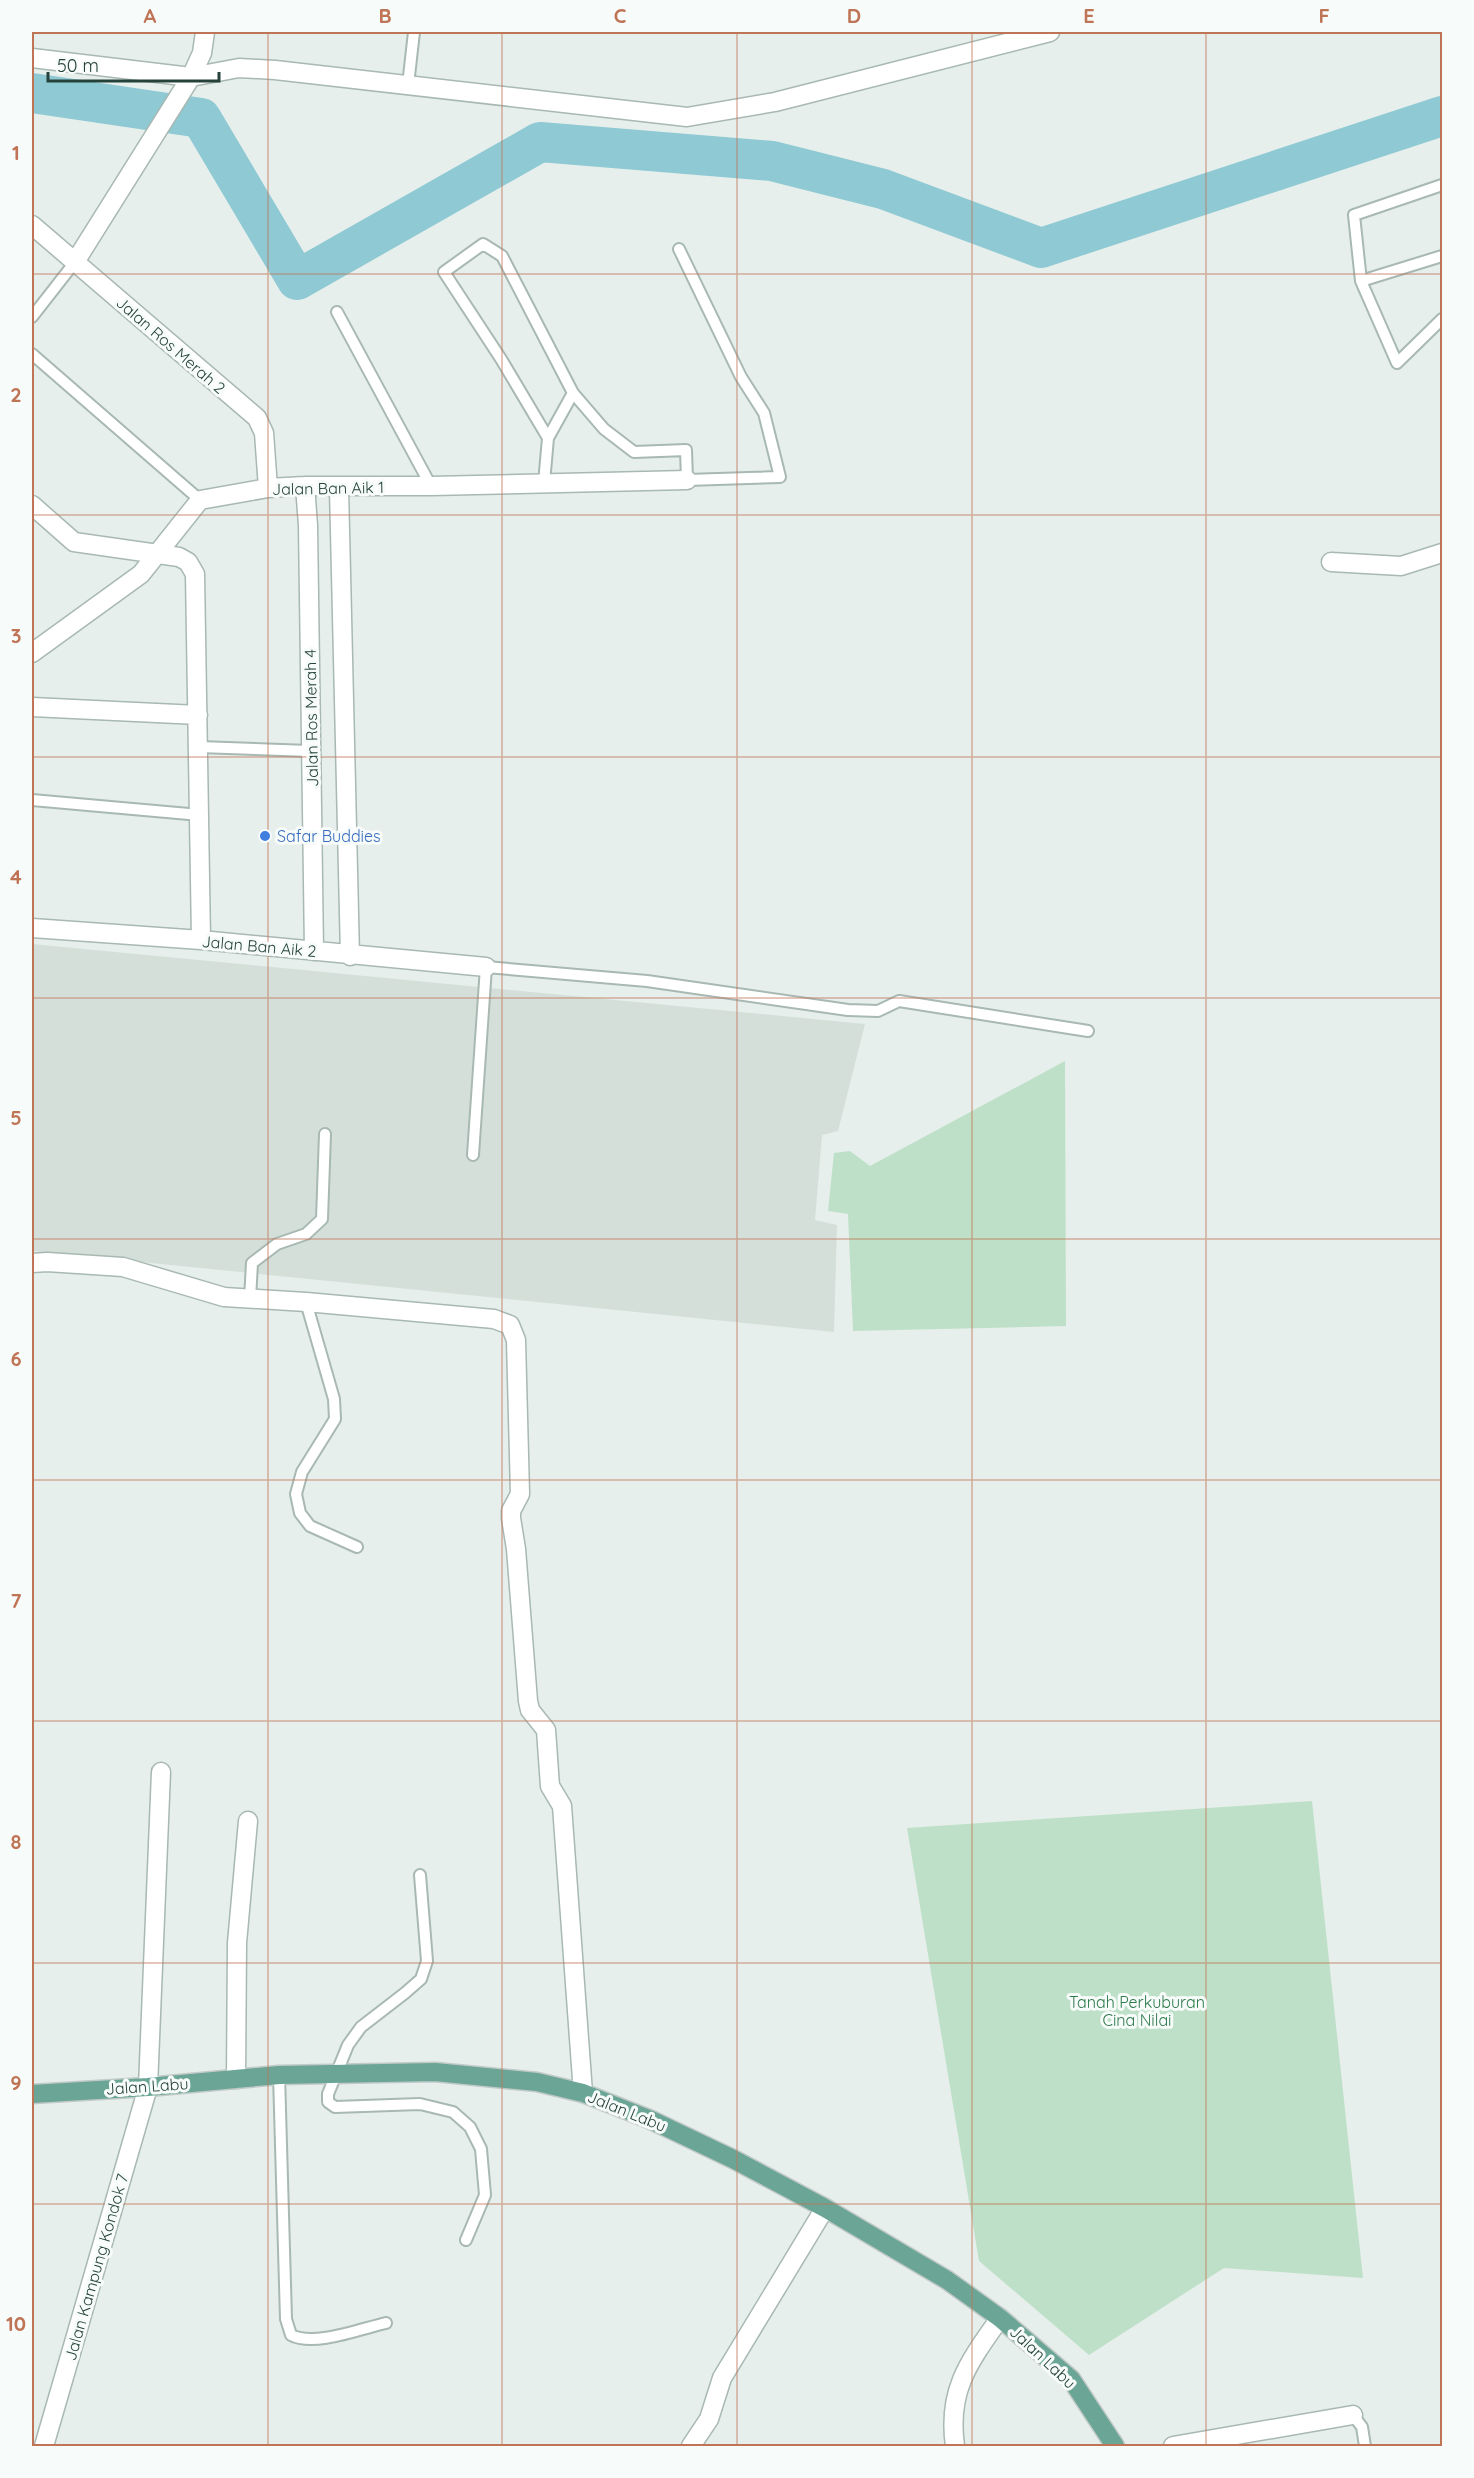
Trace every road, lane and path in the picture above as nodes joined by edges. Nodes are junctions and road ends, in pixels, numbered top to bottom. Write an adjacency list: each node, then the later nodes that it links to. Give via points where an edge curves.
1 (205, 32): 5 (street, via 202,53)
2 (414, 32): 6 (lane)
3 (1050, 32): 6 (street, via 775,102 687,117)
4 (32, 58): 5 (street)
5 (191, 77): 6 (street, via 239,68); 11 (street)
6 (408, 85)
7 (1443, 185): 12 (lane, via 1354,215)
8 (32, 225): 11 (street, Jalan Ros Merah 2)
9 (679, 249): 19 (lane, via 741,377 764,413 780,477)
10 (1443, 256): 12 (lane)
11 (75, 262): 14 (lane); 23 (street, Jalan Ros Merah 2, via 257,418 264,433)
12 (1361, 281): 15 (lane, via 1397,363)
13 (336, 312): 22 (lane)
14 (32, 317)
15 (1443, 319)
16 (32, 354): 25 (lane)
17 (573, 393): 18 (lane); 18 (lane, via 502,256 483,244 444,272); 19 (lane, via 604,429 634,452 686,450)
18 (548, 438): 20 (lane)
19 (687, 480): 20 (street, Jalan Ban Aik 1)
20 (544, 483): 22 (street, Jalan Ban Aik 1)
21 (305, 486): 23 (street, Jalan Ban Aik 1); 24 (street, Jalan Ban Aik 1); 34 (street, Jalan Ros Merah 4)
22 (431, 486): 24 (street, Jalan Ban Aik 1)
23 (268, 488): 25 (street, Jalan Ban Aik 1)
24 (339, 488): 40 (street)
25 (200, 500): 27 (street)
26 (32, 505): 27 (street, via 75,542)
27 (158, 552): 30 (street, via 141,574); 32 (street, via 188,562 195,574)
28 (1443, 553): 29 (street, via 1401,566)
29 (1331, 562)
30 (32, 653)
31 (32, 707): 32 (street)
32 (198, 715): 33 (street)
33 (199, 747): 34 (lane); 36 (street)
34 (310, 751): 39 (street, Jalan Ros Merah 4)
35 (32, 800): 36 (lane)
36 (200, 815): 38 (street)
37 (32, 928): 38 (street, Jalan Ban Aik 2)
38 (201, 940): 39 (street, Jalan Ban Aik 2)
39 (315, 951): 40 (street, Jalan Ban Aik 2)
40 (350, 956): 41 (street, Jalan Ban Aik 2)
41 (486, 967): 42 (lane, via 647,981 848,1010 878,1011 899,1001); 44 (lane)
42 (1088, 1031)
43 (325, 1134): 46 (lane, via 322,1219 306,1234 277,1244 252,1263)
44 (474, 1155)
45 (32, 1263): 46 (street, via 123,1267 224,1297)
46 (250, 1299): 47 (street)
47 (306, 1302): 48 (lane, via 334,1398 336,1419 302,1472 296,1494 300,1513 310,1526); 56 (street, via 494,1319 510,1325 516,1340 520,1494 511,1518 528,1701 530,1710 546,1730 550,1786 562,1806)
48 (357, 1547)
49 (161, 1772): 55 (street, Jalan Kampung Kondok 7)
50 (248, 1821): 54 (street, via 237,1943)
51 (420, 1875): 52 (lane, via 427,1961 421,1979 361,2027)
52 (336, 2073): 53 (main road, Jalan Labu); 56 (main road, Jalan Labu, via 435,2072 537,2082); 59 (lane, via 328,2094 328,2102 335,2107 420,2104 453,2112 470,2127 482,2149 485,2195)
53 (279, 2075): 54 (main road, Jalan Labu); 61 (lane, via 286,2319 291,2335 301,2340)
54 (236, 2079): 55 (main road, Jalan Labu)
55 (148, 2087): 57 (main road, Jalan Labu); 64 (street, Jalan Kampung Kondok 7)
56 (583, 2093): 58 (main road, Jalan Labu, via 660,2124)
57 (32, 2094)
58 (825, 2208): 60 (main road, Jalan Labu, via 947,2280); 65 (street, via 722,2378 709,2419)
59 (466, 2240)
60 (1000, 2318): 66 (street, via 974,2354 957,2390); 67 (main road, Jalan Labu, via 1071,2379)
61 (386, 2323)
62 (1353, 2415): 63 (street); 69 (lane, via 1362,2427)
63 (1254, 2440): 68 (street)
64 (44, 2446)
65 (691, 2446)
66 (955, 2446)
67 (1115, 2446)
68 (1173, 2446)
69 (1365, 2446)

